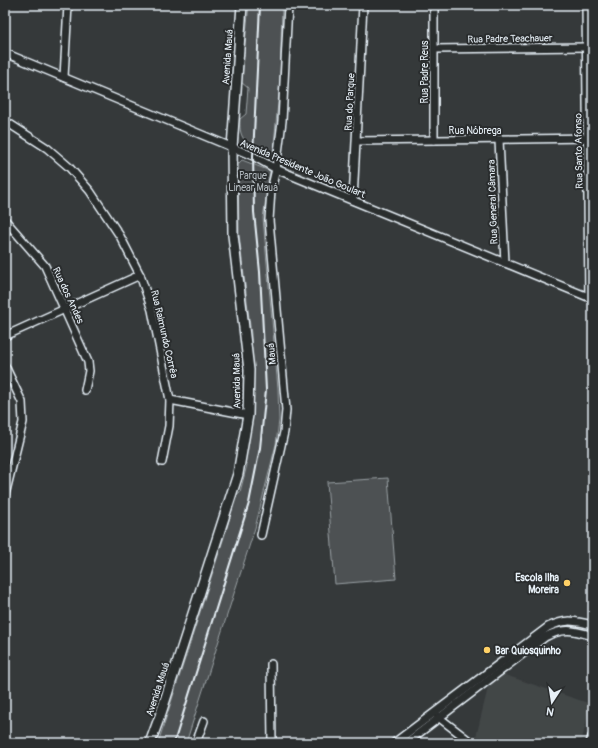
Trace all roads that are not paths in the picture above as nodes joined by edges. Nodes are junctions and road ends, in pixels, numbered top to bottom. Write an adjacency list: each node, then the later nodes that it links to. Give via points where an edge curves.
1 (68, 5): 10 (street)
2 (242, 5): 16 (main road, Avenida Mauá)
3 (288, 5): 17 (street, via 286,67)
4 (363, 5): 15 (street, Rua do Parque)
5 (434, 5): 8 (street, Rua Padre Reus)
6 (586, 5): 7 (street, Rua Santo Afonso)
7 (587, 47): 8 (street, Rua Padre Teachauer); 12 (street, Rua Santo Afonso)
8 (435, 49): 13 (street, Rua Padre Reus)
9 (5, 53): 10 (street, Avenida Presidente João Goulart)
10 (64, 77): 16 (street, Avenida Presidente João Goulart)
11 (5, 121): 21 (street, Rua Raimundo Corrêa, via 47,148 69,167 103,210)
12 (590, 138): 14 (street, Rua Nóbrega); 22 (street, Rua Santo Afonso)
13 (434, 140): 14 (street, Rua Nóbrega); 15 (street, Rua Nóbrega)
14 (500, 140): 20 (street, Rua General Câmara)
15 (358, 141): 18 (street, Rua do Parque)
16 (232, 148): 17 (street, Avenida Presidente João Goulart, via 254,156); 28 (main road, Avenida Mauá, via 233,235 249,370)
17 (276, 169): 18 (street, Avenida Presidente João Goulart); 31 (street, Mauá, via 271,190 269,220 286,410 284,432)
18 (353, 200): 20 (street, Avenida Presidente João Goulart)
19 (5, 220): 23 (street, Rua dos Andes, via 44,266)
20 (505, 262): 22 (street, Avenida Presidente João Goulart)
21 (140, 274): 23 (street); 27 (street, Rua Raimundo Corrêa, via 152,310)
22 (591, 298)
23 (64, 309): 24 (street); 26 (street, Rua dos Andes, via 88,362)
24 (5, 336)
25 (5, 366): 30 (street, via 22,402 23,422)
26 (85, 390)
27 (170, 400): 28 (street); 29 (street, Rua Raimundo Corrêa)
28 (248, 415): 39 (main road, Avenida Mauá, via 238,474)
29 (162, 462)
30 (5, 495)
31 (261, 535)
32 (593, 625): 35 (street, via 568,620 559,621 548,627)
33 (593, 636): 35 (street, via 572,630 554,632)
34 (271, 664): 41 (street)
35 (501, 667): 36 (street)
36 (437, 716): 42 (street); 43 (street); 44 (street)
37 (204, 721): 40 (street)
38 (593, 737): 45 (main road)
39 (150, 743)
40 (196, 743)
41 (272, 743)
42 (394, 743)
43 (406, 743)
44 (472, 743)
45 (591, 743)

